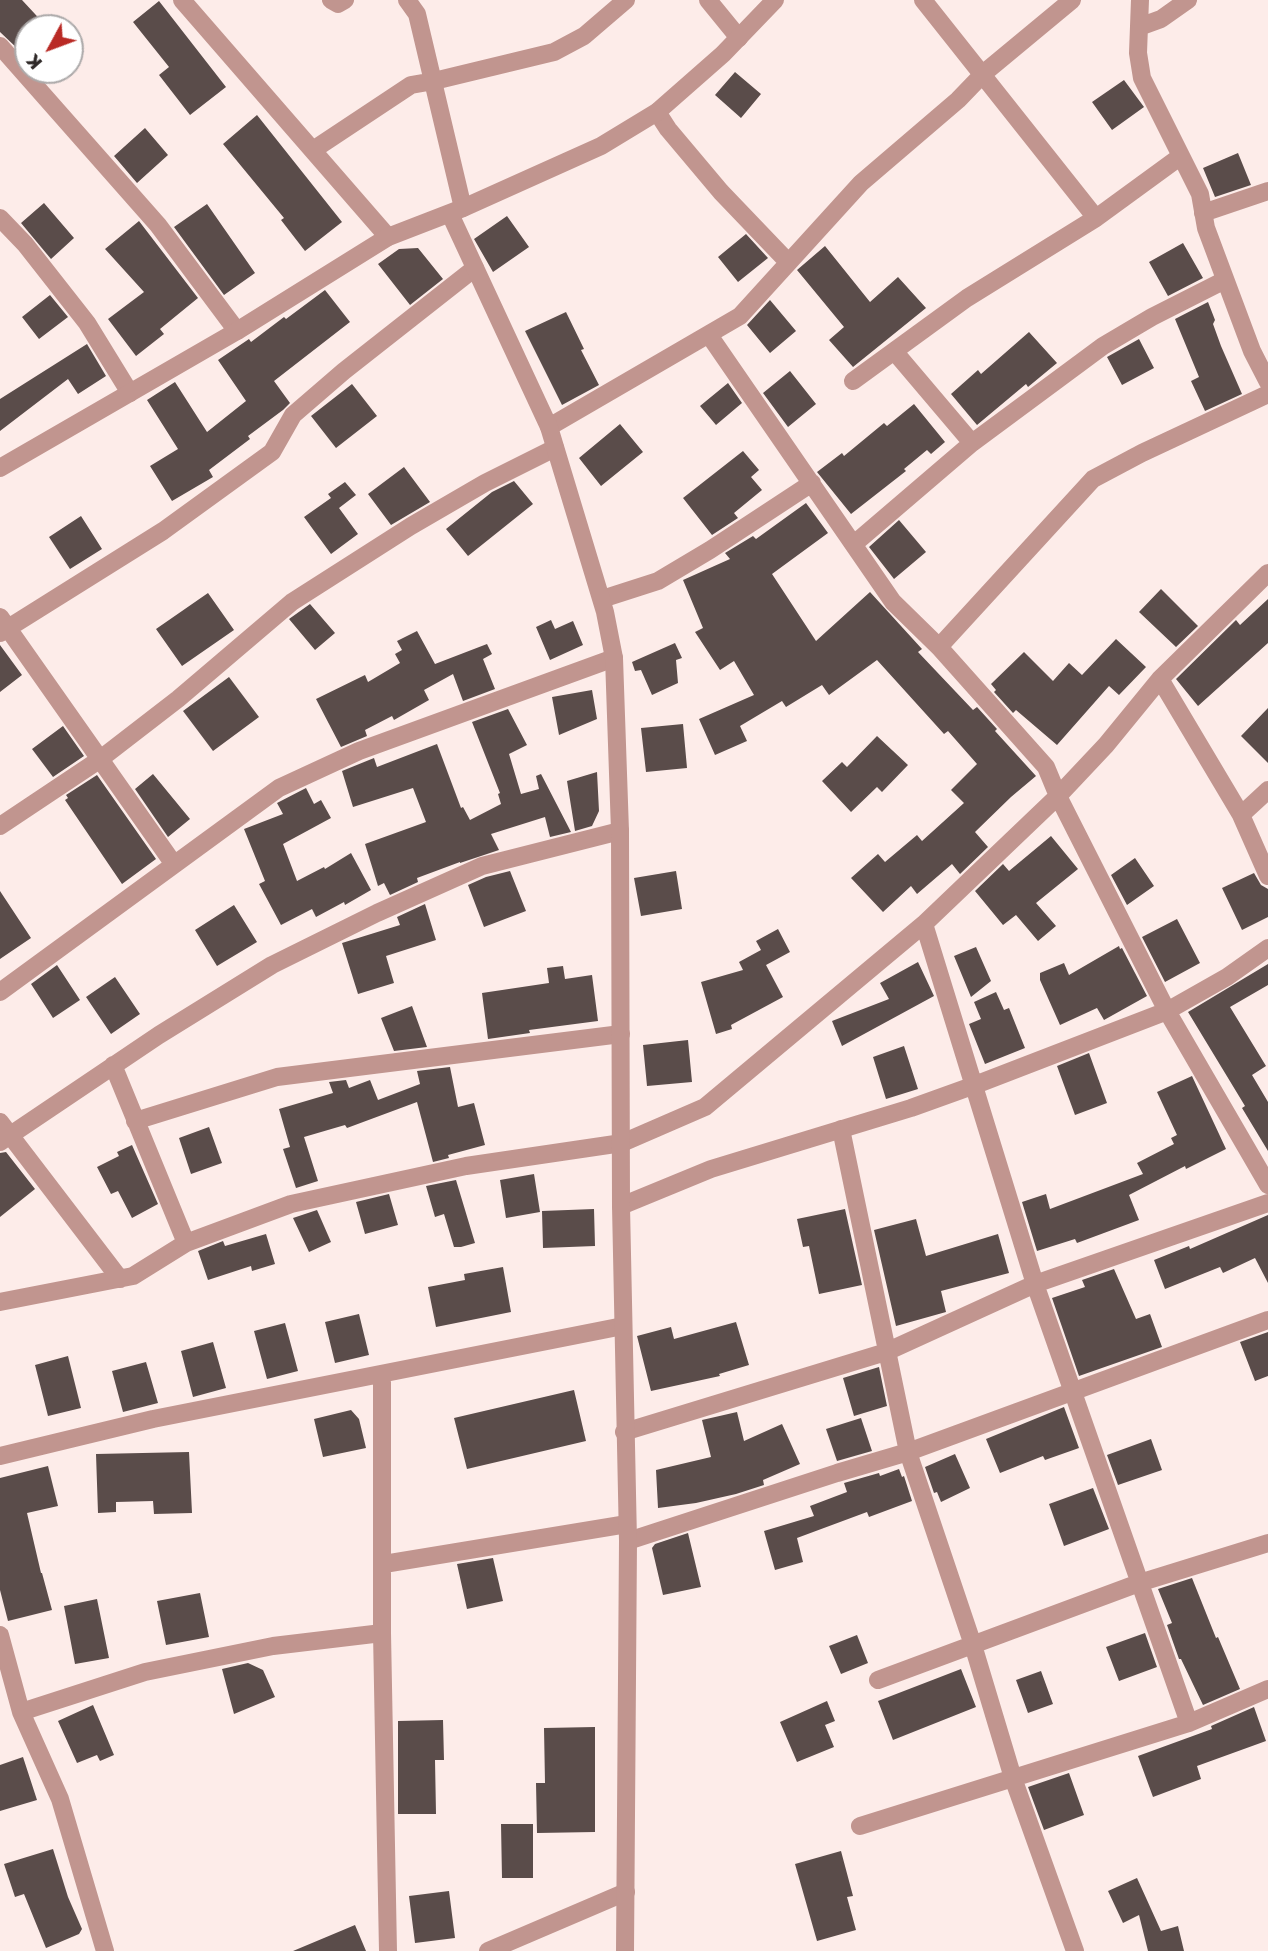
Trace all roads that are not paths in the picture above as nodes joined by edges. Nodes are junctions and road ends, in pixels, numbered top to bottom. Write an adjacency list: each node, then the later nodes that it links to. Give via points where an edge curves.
1 (182, 0): 18 (street)
2 (331, 0): 3 (street, via 338,4)
3 (345, 0)
4 (407, 0): 16 (street, via 417,14)
5 (708, 0): 13 (street)
6 (775, 0): 13 (street)
7 (923, 0): 15 (street)
8 (1072, 0): 15 (street)
9 (1140, 0): 12 (street)
10 (1188, 0): 12 (street, via 1161,19)
11 (617, 3): 16 (street, via 584,36 554,52)
12 (1139, 27): 19 (street, via 1142,78)
13 (739, 38): 17 (street)
14 (0, 46): 29 (street, via 158,225)
15 (984, 73): 24 (street); 26 (street, via 861,183)
16 (434, 81): 18 (street, via 411,85); 21 (street)
17 (657, 112): 21 (street, via 601,146); 26 (street, via 721,192)
18 (313, 150): 25 (street)
19 (1181, 156): 22 (street, via 1200,194); 24 (street)
20 (1268, 191): 22 (street)
21 (456, 211): 25 (street); 27 (street)
22 (1203, 213): 28 (street)
23 (0, 218): 34 (street, via 87,323)
24 (1096, 218): 31 (street, via 967,298)
25 (388, 237): 29 (street)
26 (788, 262): 30 (street, via 740,316)
27 (475, 268): 36 (street); 44 (street, via 293,415 272,452 163,531)
28 (1225, 280): 33 (street); 37 (street, via 1103,346)
29 (237, 331): 34 (street)
30 (709, 335): 36 (street); 40 (street)
31 (894, 351): 32 (street); 37 (street)
32 (853, 381)
33 (1268, 382)
34 (130, 393): 39 (street)
35 (1268, 394): 45 (street, via 1093,479)
36 (549, 427): 38 (street)
37 (972, 443): 41 (street)
38 (555, 448): 43 (street); 48 (street, via 411,526 292,602)
39 (0, 468)
40 (812, 483): 41 (street); 43 (street, via 657,581)
41 (854, 544): 45 (street, via 893,601)
42 (1268, 573): 47 (street)
43 (601, 599): 46 (street)
44 (3, 626): 48 (street)
45 (939, 647): 50 (street, via 1046,767)
46 (614, 657): 53 (street); 54 (street, via 359,751 279,788)
47 (1160, 679): 50 (street); 51 (street)
48 (99, 760): 52 (street); 54 (street)
49 (1268, 790): 51 (street)
50 (1058, 796): 56 (street); 59 (street)
51 (1241, 815): 55 (street)
52 (0, 826)
53 (620, 831): 60 (street); 61 (street, via 482,866 377,912 272,965)
54 (173, 863): 58 (street)
55 (1268, 876)
56 (924, 924): 62 (street); 66 (street, via 705,1107)
57 (1268, 948): 59 (street)
58 (0, 992)
59 (1167, 1011): 62 (street); 67 (street)
60 (621, 1034): 63 (street, via 277,1077); 66 (street)
61 (113, 1065): 63 (street); 65 (street)
62 (975, 1085): 64 (street); 72 (street)
63 (135, 1121): 70 (street)
64 (841, 1129): 69 (street, via 711,1169); 76 (street)
65 (4, 1133): 71 (street)
66 (622, 1143): 69 (street); 70 (street, via 466,1166 291,1204)
67 (1268, 1185)
68 (1268, 1203): 72 (street)
69 (621, 1206): 75 (street)
70 (186, 1243): 71 (street, via 133,1276)
71 (120, 1279): 73 (street)
72 (1035, 1284): 76 (street); 78 (street)
73 (0, 1302)
74 (1268, 1320): 78 (street)
75 (623, 1326): 77 (street); 79 (street)
76 (886, 1352): 79 (street); 80 (street)
77 (382, 1374): 81 (street, via 153,1419); 84 (street)
78 (1071, 1392): 80 (street); 85 (street)
79 (624, 1432): 82 (street)
80 (908, 1452): 82 (street); 88 (street)
81 (0, 1456)
82 (628, 1533): 84 (street); 95 (street)
83 (1268, 1543): 85 (street)
84 (384, 1564): 86 (street)
85 (1139, 1583): 88 (street); 92 (street)
86 (382, 1633): 91 (street, via 273,1646 145,1672); 97 (street)
87 (0, 1635): 91 (street)
88 (973, 1645): 89 (street); 93 (street)
89 (878, 1680)
90 (1268, 1689): 92 (street)
91 (21, 1712): 96 (street, via 60,1799)
92 (1189, 1723): 93 (street)
93 (1013, 1778): 94 (street); 100 (street)
94 (860, 1826)
95 (626, 1892): 98 (street); 99 (street)
96 (98, 1949)
97 (388, 1951)
98 (488, 1951)
99 (625, 1951)
100 (1075, 1951)

